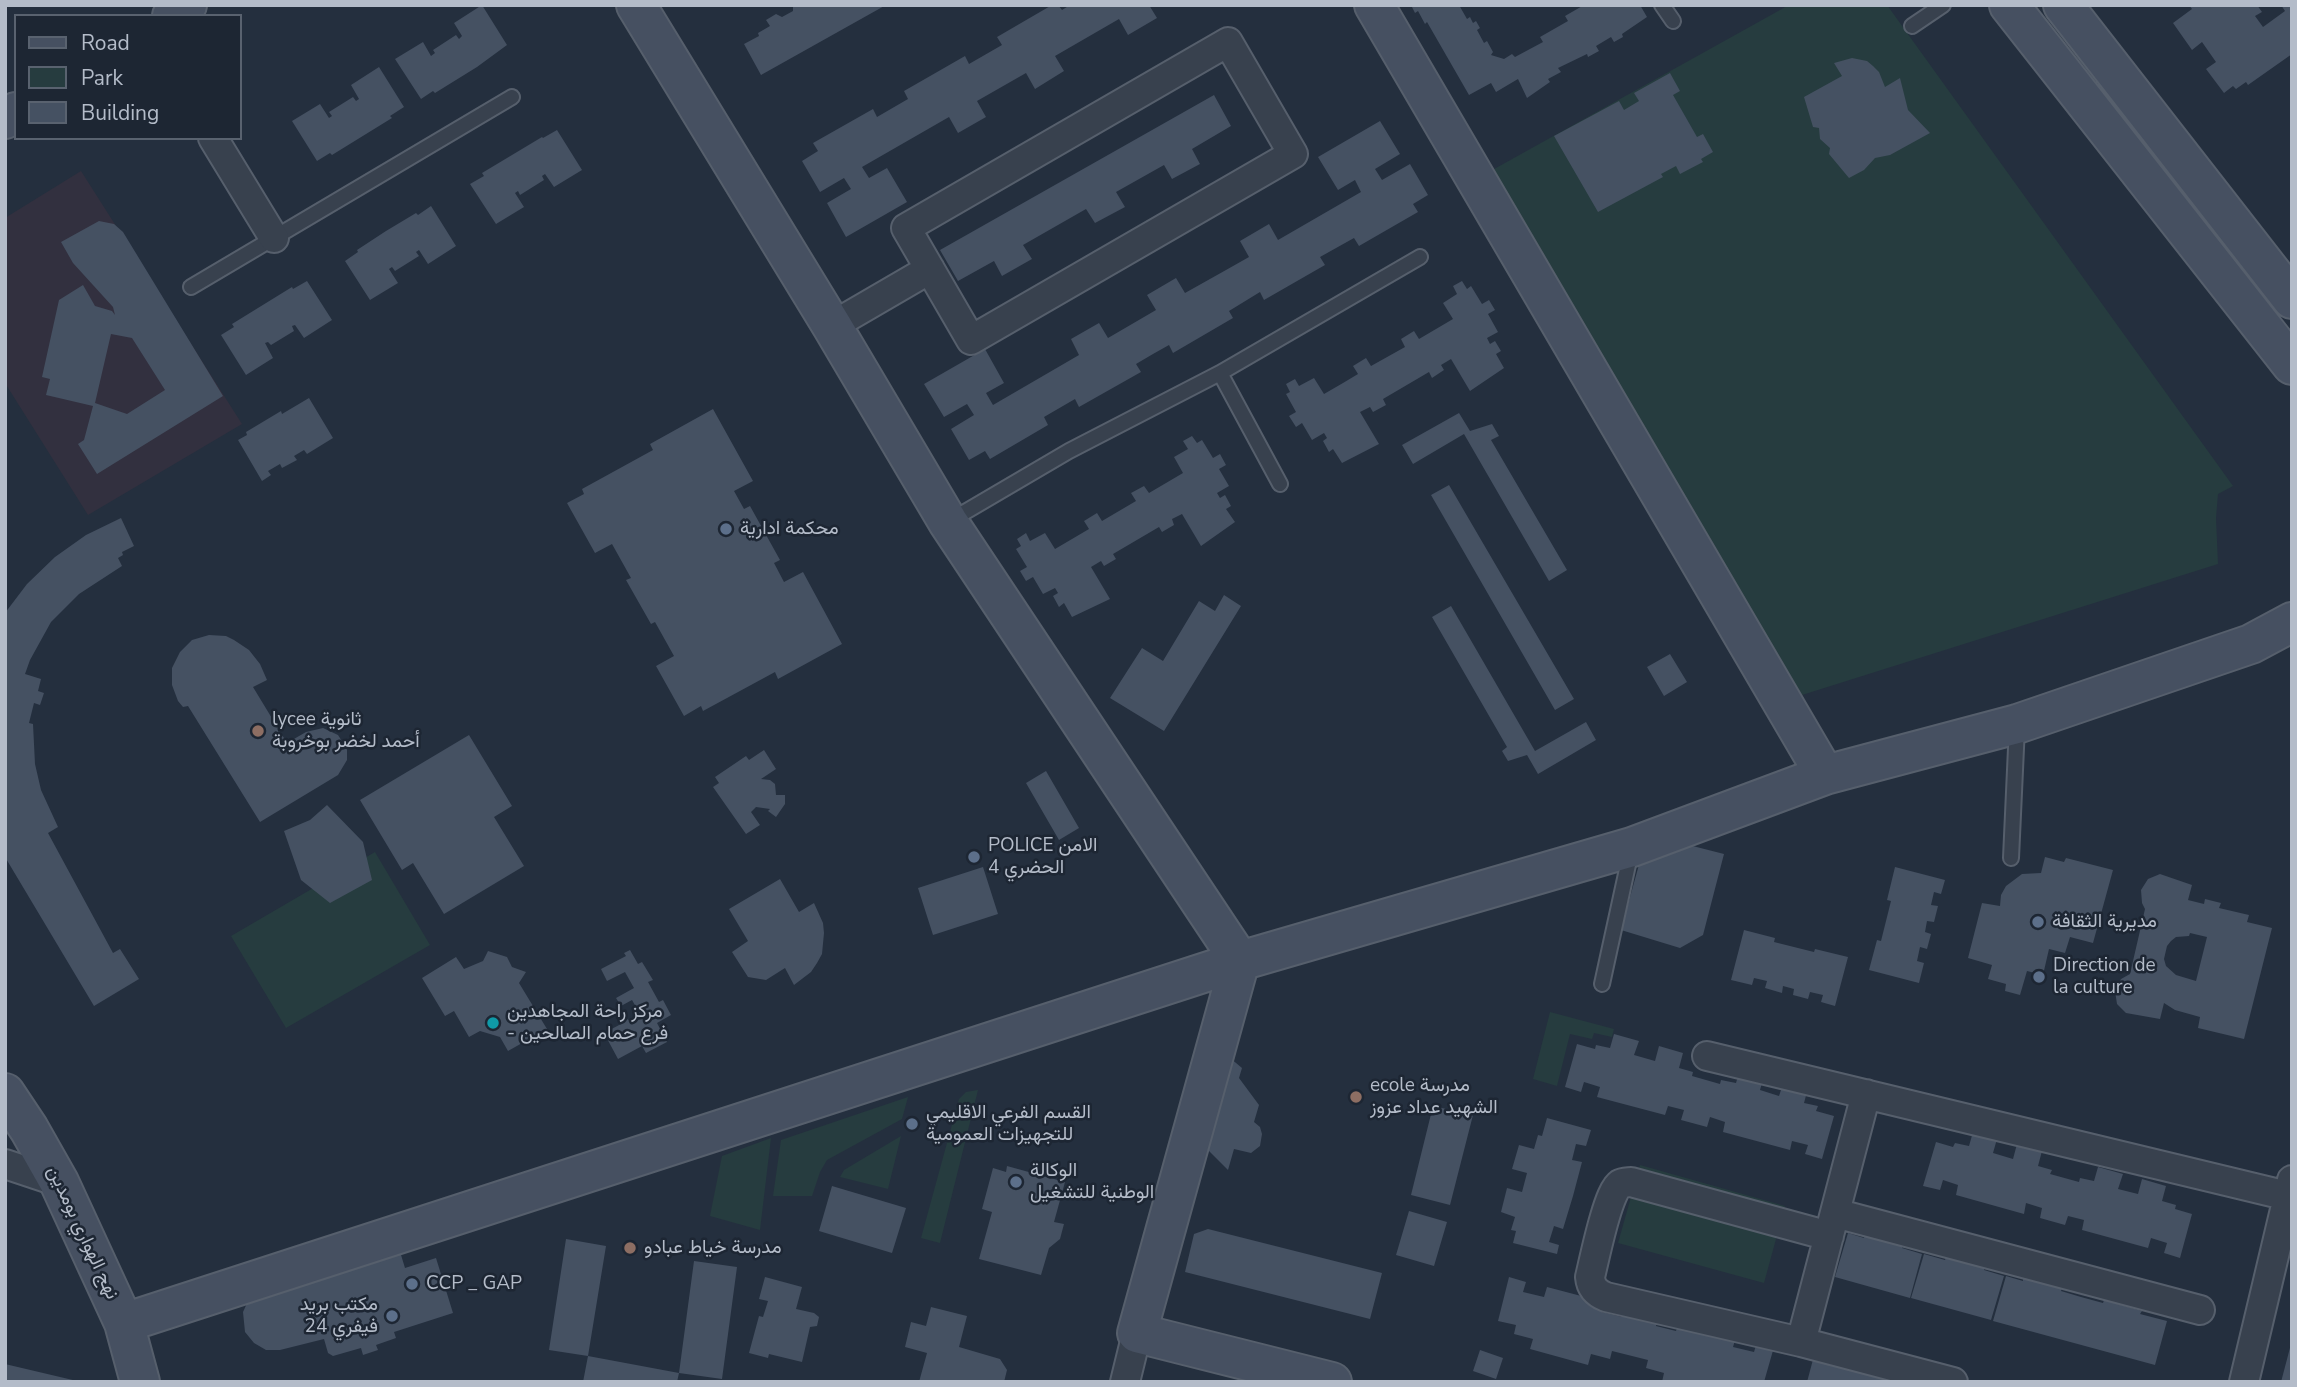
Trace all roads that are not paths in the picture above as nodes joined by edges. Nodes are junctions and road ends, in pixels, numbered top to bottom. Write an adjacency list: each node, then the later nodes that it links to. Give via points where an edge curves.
1 (636, 5): 16 (main road)
2 (1374, 5): 25 (main road)
3 (1662, 5): 7 (lane)
4 (1943, 5): 8 (lane)
5 (2009, 5): 17 (main road)
6 (2063, 5): 15 (main road)
7 (1673, 22)
8 (1912, 26)
9 (512, 97): 11 (lane)
10 (214, 140): 11 (street)
11 (274, 239): 14 (lane)
12 (1420, 257): 18 (lane)
13 (930, 270): 13 (street, via 906,228 1228,42 1293,154 971,340); 16 (street)
14 (191, 287)
15 (2292, 299)
16 (832, 326): 20 (main road)
17 (2292, 365)
18 (1220, 373): 19 (lane); 20 (lane, via 1069,451)
19 (1280, 484)
20 (948, 522): 28 (main road)
21 (2292, 622): 23 (main road)
22 (2292, 637): 23 (main road)
23 (2251, 644): 24 (main road)
24 (2017, 724): 25 (main road); 27 (lane)
25 (1825, 775): 26 (main road)
26 (1632, 846): 28 (main road); 29 (lane)
27 (2011, 858)
28 (1240, 961): 38 (main road); 39 (main road)
29 (1602, 984)
30 (1707, 1056): 32 (street)
31 (5, 1093): 34 (main road, نهج الهواري بومدين)
32 (1866, 1094): 35 (street); 36 (street)
33 (5, 1164): 34 (street)
34 (60, 1182): 38 (main road, نهج الهواري بومدين)
35 (2290, 1188): 45 (street)
36 (1832, 1225): 37 (street); 40 (street); 40 (street, via 1631,1182 1620,1184 1608,1207 1590,1277 1598,1294)
37 (2200, 1310)
38 (124, 1323): 41 (main road, نهج الهواري بومدين)
39 (1137, 1333): 42 (street); 43 (main road)
40 (1801, 1342): 44 (street)
41 (140, 1382)
42 (1125, 1382)
43 (1332, 1382)
44 (1954, 1382)
45 (2244, 1382)

